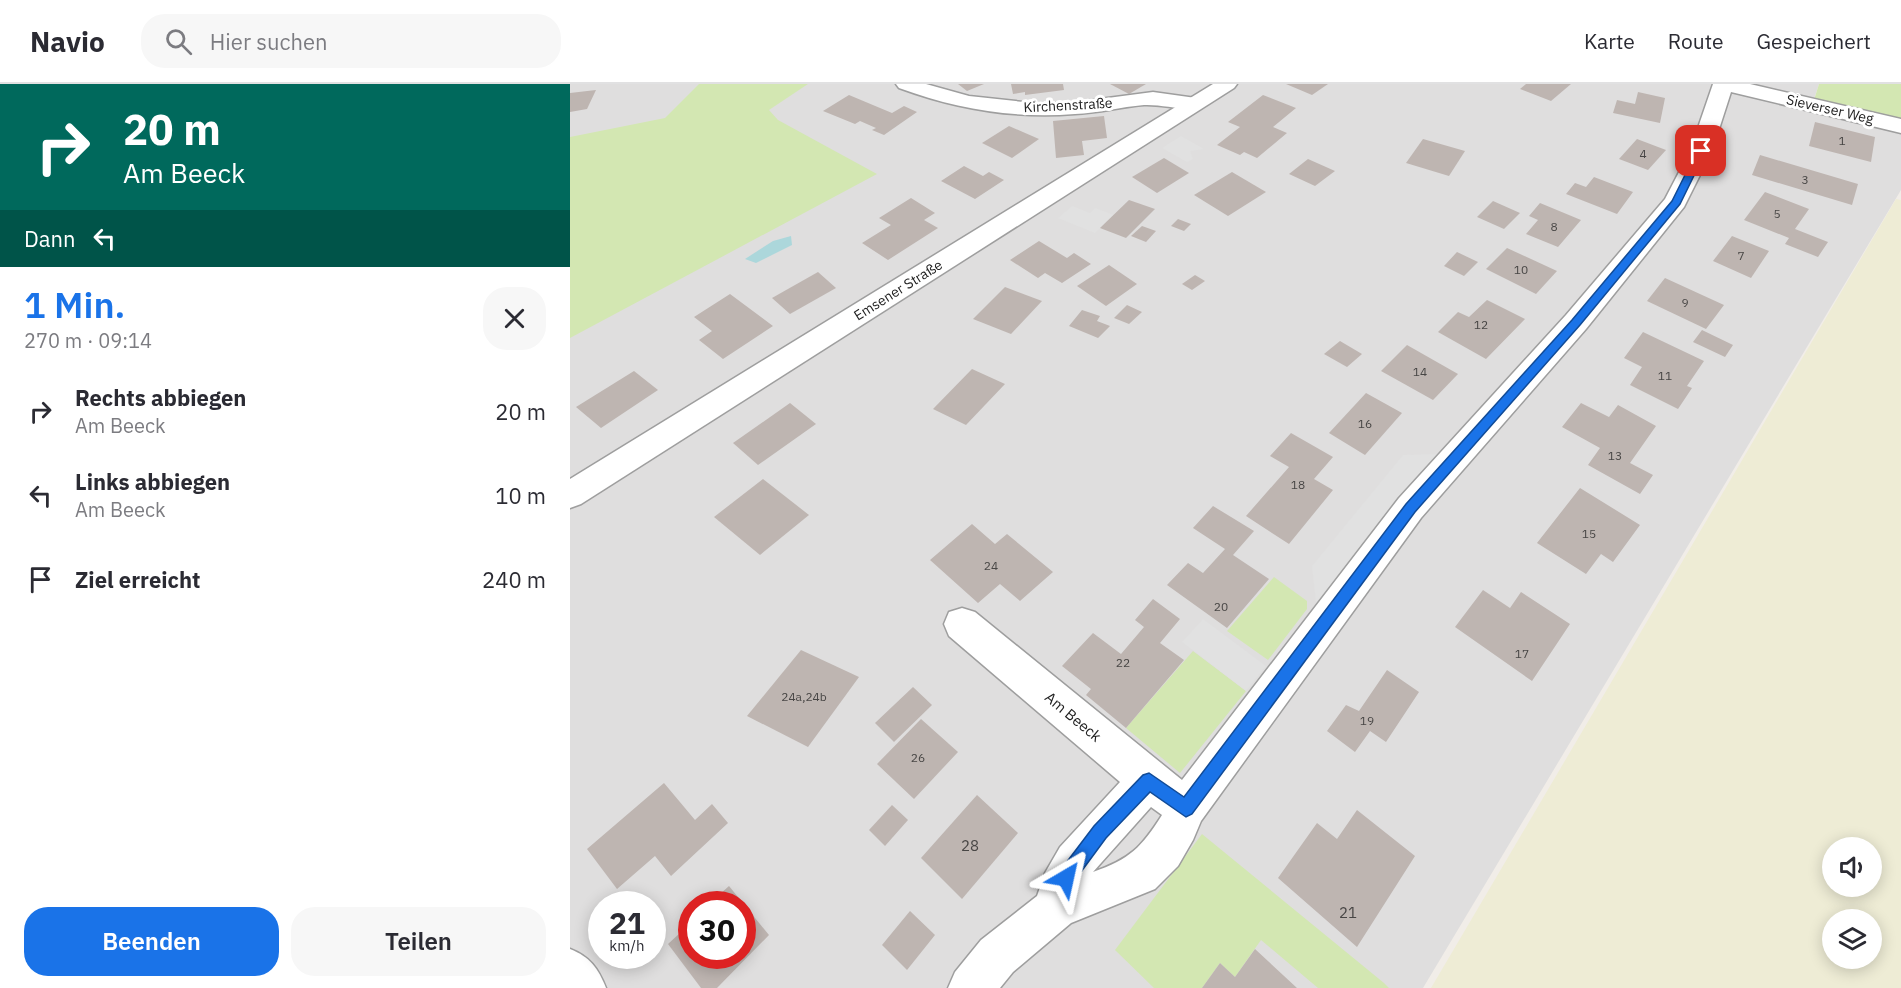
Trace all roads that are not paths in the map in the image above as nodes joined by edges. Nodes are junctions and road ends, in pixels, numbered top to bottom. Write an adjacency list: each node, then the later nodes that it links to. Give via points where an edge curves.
1 (906, 84): 4 (street, Kirchenstraße, via 954,100 1031,110 1148,99)
2 (1227, 84): 4 (street, Emsener Straße)
3 (1723, 84): 5 (street, Sieverser Weg); 9 (street, via 1701,151 1676,202 1576,322 1410,508)
4 (1196, 103): 6 (street, Emsener Straße)
5 (1901, 126)
6 (570, 495)
7 (962, 624): 8 (street, Am Beeck)
8 (1149, 781): 9 (street, Am Beeck); 10 (street, via 1072,867 1060,888)
9 (1186, 808): 10 (street, via 1163,850 1140,874)
10 (1057, 907): 13 (street, via 997,956)
11 (570, 970): 12 (street)
12 (583, 988)
13 (971, 988)

